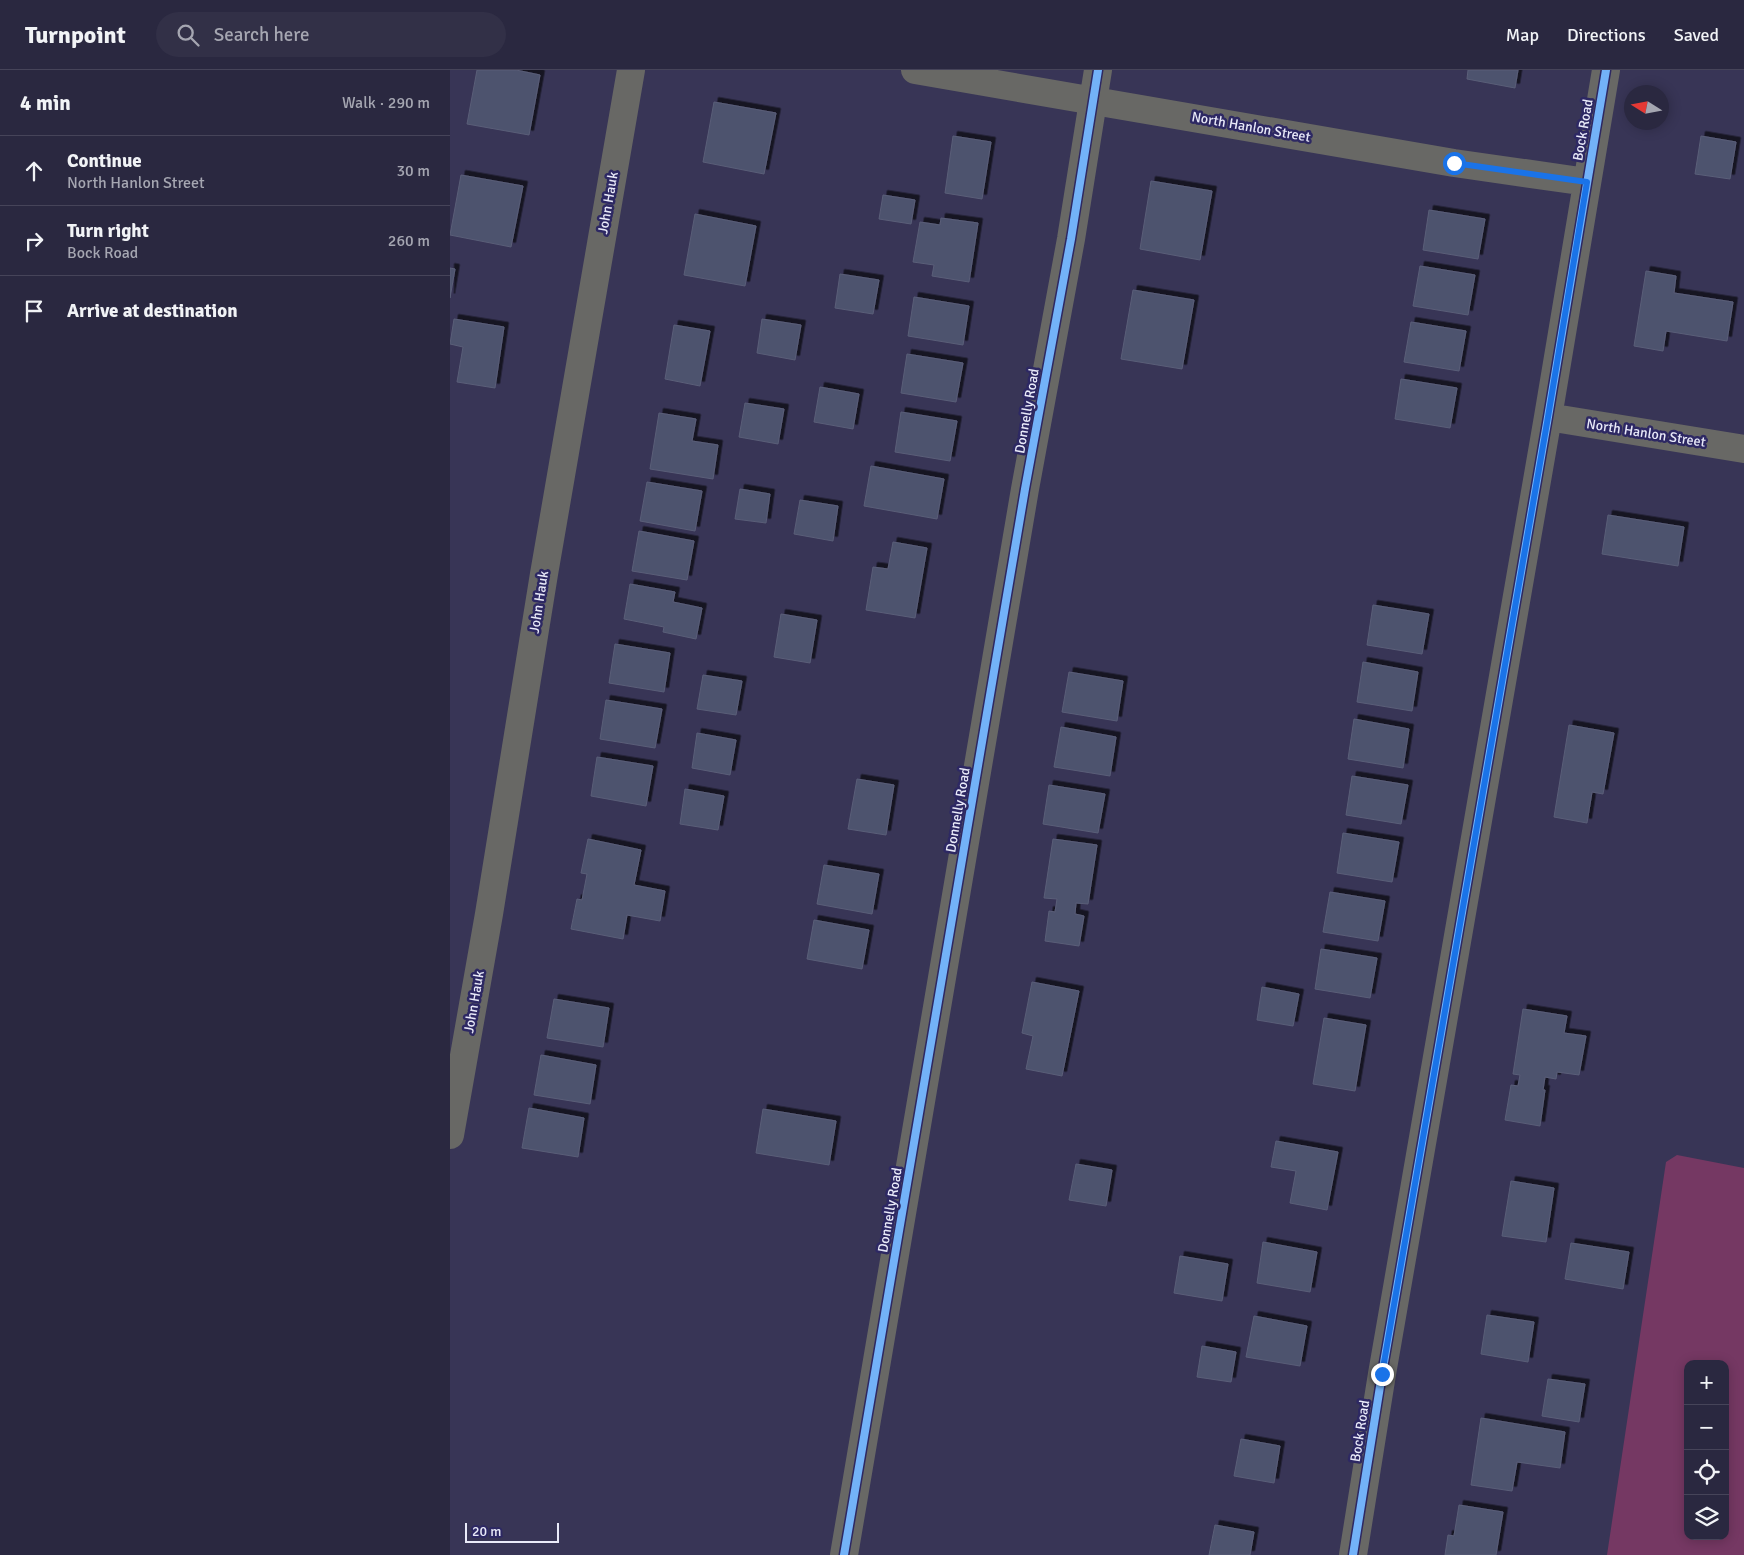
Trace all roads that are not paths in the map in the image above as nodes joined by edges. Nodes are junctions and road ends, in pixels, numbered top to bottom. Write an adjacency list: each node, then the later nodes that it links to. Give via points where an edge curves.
1 (631, 70): 9 (street, John Hauk)
2 (915, 70): 5 (street, North Hanlon Street)
3 (1098, 70): 5 (street, Donnelly Road)
4 (1606, 70): 6 (street, Bock Road)
5 (1093, 100): 6 (street, North Hanlon Street, via 1454,163); 10 (street, Donnelly Road)
6 (1587, 182): 7 (street, Bock Road)
7 (1548, 417): 8 (street, North Hanlon Street); 11 (street, Bock Road)
8 (1744, 449)
9 (450, 1135)
10 (844, 1555)
11 (1353, 1555)

